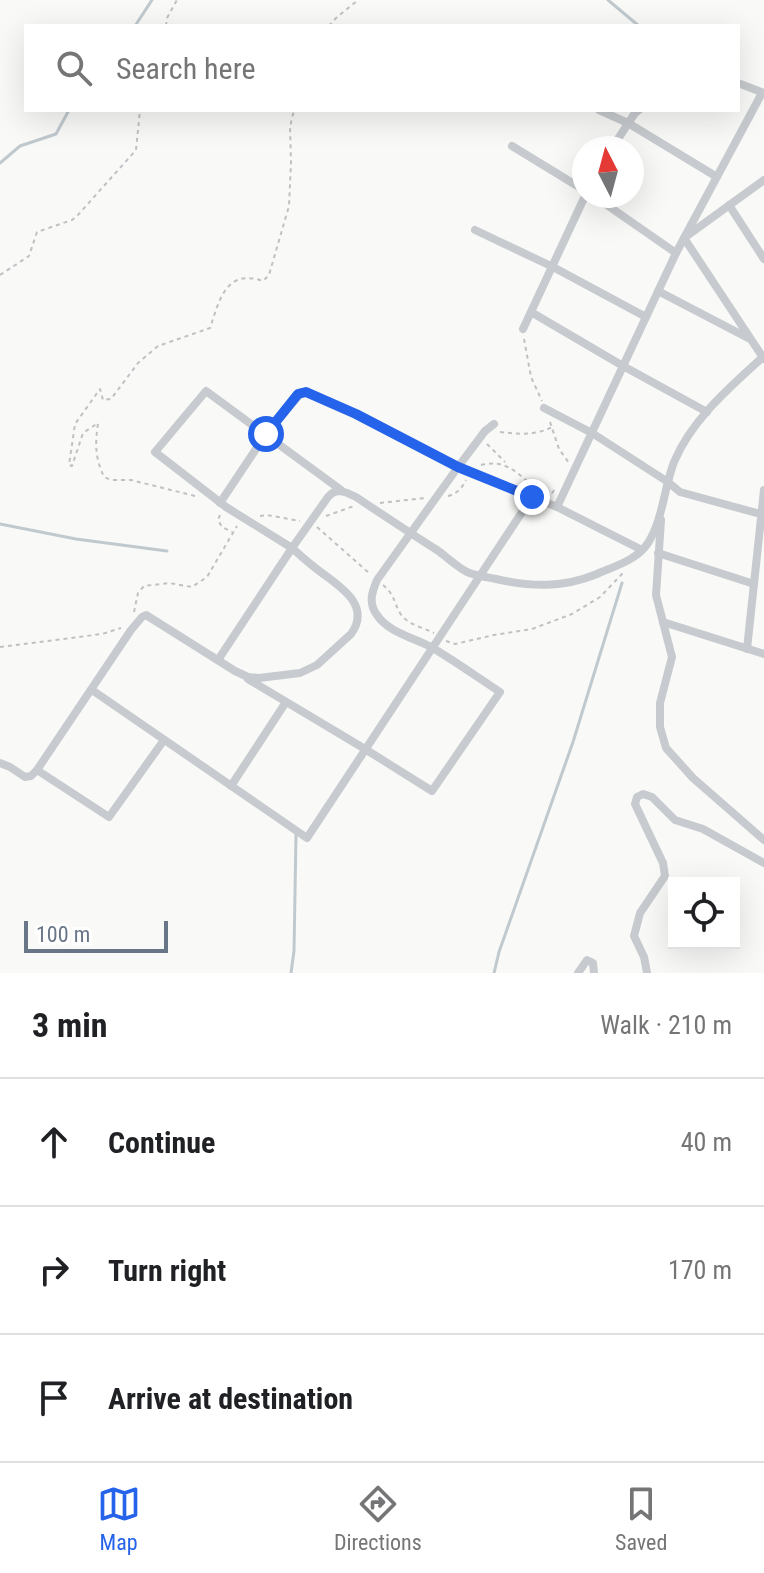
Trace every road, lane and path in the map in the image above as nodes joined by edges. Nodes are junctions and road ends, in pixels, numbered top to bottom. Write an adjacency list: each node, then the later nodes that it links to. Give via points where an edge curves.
1 (177, 0): 3 (path)
2 (358, 0): 4 (path)
3 (166, 24)
4 (331, 24)
5 (740, 84): 6 (street)
6 (763, 93): 14 (street)
7 (140, 112): 25 (path, via 136,150 77,216 37,232 29,256)
8 (294, 112): 45 (path, via 289,206 269,275 263,281 253,277 224,288 210,328 158,346 111,399 103,400 100,389 75,424 69,465 83,433 98,423 95,444 104,477 189,495)
9 (603, 112): 11 (street)
10 (637, 112): 11 (street)
11 (628, 123): 12 (street); 14 (street)
12 (620, 136)
13 (512, 146): 16 (street)
14 (717, 177): 21 (street)
15 (764, 180): 17 (street)
16 (572, 183)
17 (729, 205): 21 (street); 23 (street)
18 (580, 208): 24 (street)
19 (611, 208): 22 (street)
20 (475, 230): 24 (street)
21 (684, 238): 22 (street); 30 (street)
22 (676, 253): 26 (street)
23 (764, 259)
24 (553, 267): 27 (street); 28 (street)
25 (0, 275)
26 (658, 291): 28 (street); 30 (street)
27 (531, 312): 29 (street); 32 (street)
28 (646, 317): 32 (street)
29 (523, 329): 33 (path, via 531,377)
30 (752, 340): 31 (street)
31 (764, 357): 34 (street)
32 (623, 366): 34 (street); 38 (street)
33 (544, 408): 38 (street)
34 (707, 412): 42 (street, via 688,434)
35 (494, 424): 37 (street)
36 (552, 427): 37 (path, via 521,435)
37 (483, 433): 40 (street); 41 (path)
38 (592, 433): 42 (street); 48 (street)
39 (266, 434): 40 (street, via 298,394 306,392); 43 (street); 45 (street, via 206,391 155,452); 47 (street)
40 (458, 467): 46 (street); 52 (street)
41 (509, 467)
42 (668, 482): 49 (street); 50 (street, via 680,492)
43 (342, 490): 52 (street); 53 (street, via 331,493)
44 (764, 490): 50 (street)
45 (209, 493): 47 (street)
46 (532, 497): 48 (street); 56 (street)
47 (223, 505): 51 (path, via 218,520); 53 (street)
48 (557, 507): 54 (street)
49 (661, 508): 54 (street); 55 (street)
50 (763, 515): 57 (street)
51 (232, 532)
52 (411, 533): 56 (street); 59 (street, via 377,580 372,605 387,626)
53 (292, 548): 62 (street); 63 (street, via 349,594 357,610 356,628 317,665 300,673 259,678)
54 (642, 550): 56 (street, via 618,566 563,584 539,586)
55 (658, 553): 57 (street); 58 (street, via 656,595)
56 (481, 576): 59 (street)
57 (754, 584): 60 (street)
58 (663, 622): 60 (street); 71 (street, via 672,657 660,703 666,748)
59 (432, 648): 67 (street); 67 (street, via 500,692 432,791)
60 (747, 649): 61 (street)
61 (764, 654)
62 (218, 660): 63 (street); 64 (street, via 146,615)
63 (240, 674): 65 (street)
64 (92, 690): 66 (street); 69 (street)
65 (286, 702): 67 (street); 70 (street)
66 (164, 740): 69 (street, via 109,817); 70 (street)
67 (365, 749): 70 (street, via 307,838)
68 (0, 763): 69 (street, via 25,777)
69 (37, 770)
70 (231, 786)
71 (764, 840)
72 (764, 863): 75 (street, via 703,829 675,820 652,797 637,797 635,804 665,876 640,913 634,936)
73 (578, 973): 74 (street, via 587,960)
74 (594, 973)
75 (647, 973)

